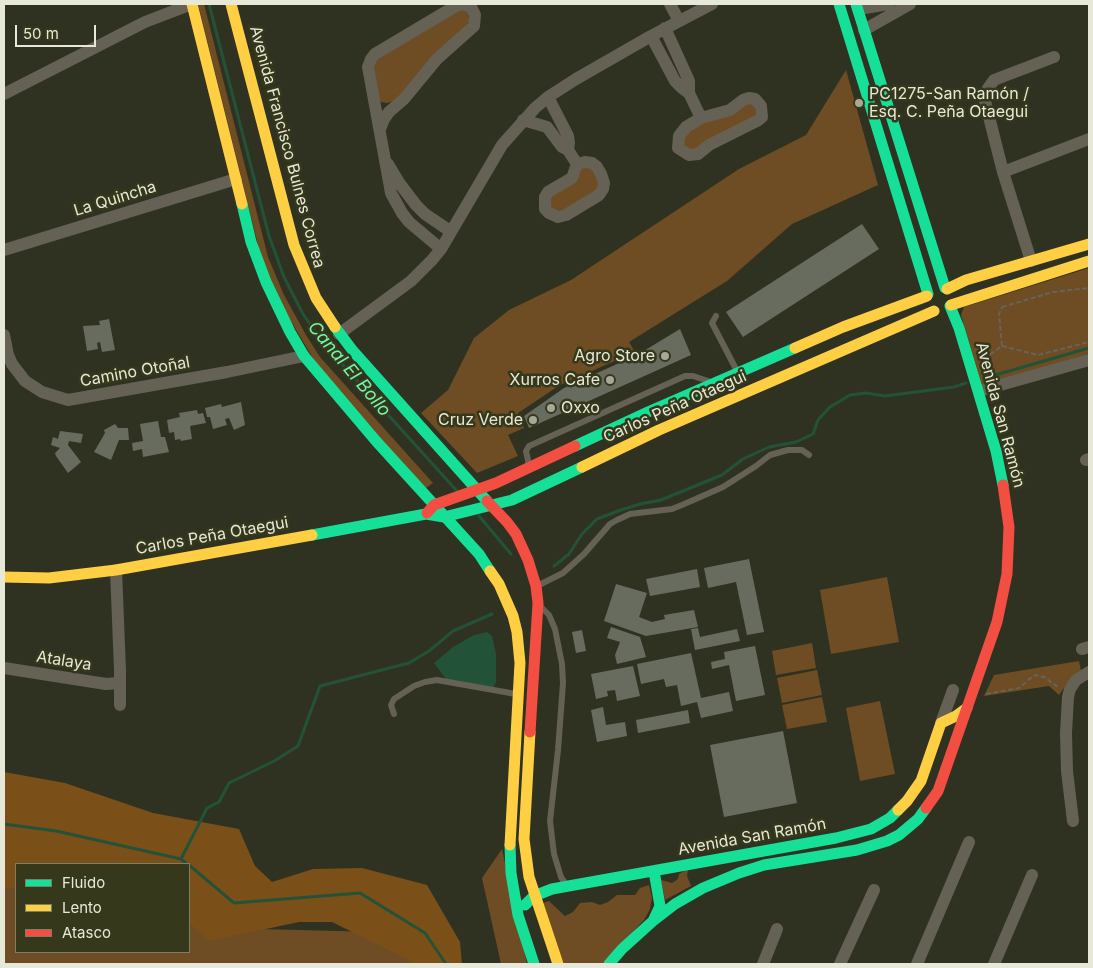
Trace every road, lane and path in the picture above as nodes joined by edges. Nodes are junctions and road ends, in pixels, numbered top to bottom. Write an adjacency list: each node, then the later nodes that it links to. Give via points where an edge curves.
1 (192, 4): 16 (street, via 145,22); 28 (street)
2 (231, 4): 45 (street, Avenida Francisco Bulnes Correa, via 294,245 316,298)
3 (670, 4): 10 (street)
4 (712, 4): 9 (street)
5 (839, 4): 41 (street)
6 (889, 4): 8 (street)
7 (910, 4): 12 (street)
8 (857, 6): 12 (street)
9 (691, 8): 10 (street)
10 (679, 21): 11 (street)
11 (665, 28): 13 (street); 15 (street, via 689,82)
12 (864, 30): 39 (street)
13 (651, 36): 15 (street, via 675,81); 17 (street)
14 (1054, 57): 27 (street, via 994,80 987,90 986,101)
15 (689, 93): 20 (street)
16 (4, 94)
17 (548, 97): 21 (street); 24 (street, via 568,136)
18 (374, 101): 19 (street, via 386,108); 19 (street, via 368,70 373,56 454,7 462,4 471,7 476,18 472,28 438,59); 22 (street)
19 (398, 105): 22 (street, via 386,116)
20 (701, 118): 20 (street, via 678,136 678,148 689,155 698,154 757,121 762,117 762,110 758,102 749,98 730,110)
21 (524, 120): 24 (street, via 547,127); 29 (street, via 493,159)
22 (380, 129): 25 (street)
23 (1089, 139): 27 (street)
24 (568, 150): 26 (street)
25 (386, 159): 29 (street, via 416,205); 31 (street, via 391,193 402,214)
26 (577, 164): 26 (street, via 572,178 545,197 545,209 549,213 558,217 566,215 599,196 604,183 598,167 592,163)
27 (1003, 172): 33 (street)
28 (236, 180): 32 (street, La Quincha); 49 (street, via 258,262 277,308)
29 (450, 231): 31 (street)
30 (1089, 244): 33 (street)
31 (441, 249): 45 (street, via 411,281)
32 (4, 250)
33 (1031, 261): 35 (street)
34 (1089, 261): 36 (street)
35 (1006, 269): 36 (street, via 1004,278); 39 (street)
36 (1013, 284): 42 (street)
37 (1072, 284): 40 (path)
38 (1089, 288): 40 (path)
39 (946, 289): 41 (street, via 935,287); 42 (street, via 952,297)
40 (1072, 290): 48 (path, via 1053,292 1002,307 999,314)
41 (928, 295): 43 (street, via 928,306); 51 (street, Carlos Peña Otaegui)
42 (950, 306): 43 (street, via 943,312); 52 (street, Avenida San Ramón)
43 (934, 311): 57 (street, Carlos Peña Otaegui)
44 (716, 316): 51 (lane, via 712,323)
45 (340, 334): 61 (street, Avenida Francisco Bulnes Correa)
46 (4, 335): 49 (street, Camino Otoñal, via 12,364 26,381 42,392 68,400)
47 (1089, 342): 48 (path, via 1038,355)
48 (1002, 346): 52 (path, via 984,359 984,365)
49 (304, 356): 63 (street)
50 (1089, 360): 54 (street)
51 (738, 373): 53 (street, Carlos Peña Otaegui)
52 (973, 374): 54 (street, Avenida San Ramón)
53 (714, 383): 55 (street, Carlos Peña Otaegui); 60 (lane, via 685,376 529,446 526,451)
54 (979, 391): 77 (street, Avenida San Ramón, via 1002,476 1008,551 999,614)
55 (670, 402): 56 (street, Carlos Peña Otaegui); 57 (street, via 669,414)
56 (648, 412): 58 (street, via 659,421); 60 (street, Carlos Peña Otaegui)
57 (680, 421): 58 (street, Carlos Peña Otaegui)
58 (658, 430): 62 (street, Carlos Peña Otaegui, via 512,500)
59 (809, 455): 67 (lane, via 802,450 788,450 770,455 723,487 682,505 630,514 617,520 563,572)
60 (530, 466): 61 (street, Carlos Peña Otaegui)
61 (473, 492): 62 (street, Avenida Francisco Bulnes Correa); 63 (street, Carlos Peña Otaegui)
62 (486, 507): 64 (street, Carlos Peña Otaegui); 67 (street, Avenida Francisco Bulnes Correa, via 516,534)
63 (430, 510): 64 (street, Carlos Peña Otaegui); 65 (street, Carlos Peña Otaegui)
64 (449, 516): 74 (street, via 490,568 506,600 519,647)
65 (116, 570): 66 (street, Carlos Peña Otaegui, via 49,578); 71 (street)
66 (4, 577)
67 (536, 586): 68 (street, Avenida Francisco Bulnes Correa)
68 (538, 603): 85 (lane, via 549,615 555,629 562,664 558,750 550,821 554,854); 88 (street, Avenida Francisco Bulnes Correa, via 524,820 526,858)
69 (4, 668): 71 (street, Atalaya, via 106,684)
70 (1089, 672): 73 (street, via 1076,680)
71 (119, 683): 76 (street)
72 (953, 690): 79 (street, Avenida San Ramón)
73 (1068, 694): 75 (path, via 1036,675 1023,686); 80 (street, via 1066,734)
74 (519, 695): 78 (lane, via 437,680 414,686 394,699 391,706); 89 (street, via 510,838 511,873)
75 (983, 695)
76 (120, 705)
77 (967, 708): 79 (street); 86 (street, Avenida San Ramón, via 938,791 918,819 899,835 874,846 764,865)
78 (394, 714)
79 (942, 723): 83 (street, Avenida San Ramón, via 915,791 899,810 880,824)
80 (1073, 821)
81 (969, 842): 97 (street)
82 (654, 871): 83 (street, Avenida San Ramón); 85 (street, Avenida San Ramón); 90 (street, via 660,906)
83 (694, 873): 86 (street, via 698,885)
84 (1032, 876): 98 (street)
85 (567, 886): 88 (street, Avenida San Ramón)
86 (703, 888): 90 (street, Avenida San Ramón)
87 (874, 890): 96 (street)
88 (534, 896): 89 (street); 93 (street, Avenida Francisco Bulnes Correa)
89 (518, 915): 92 (street)
90 (653, 921): 94 (street, Avenida San Ramón)
91 (777, 929): 95 (street)
92 (533, 962)
93 (558, 964)
94 (609, 964)
95 (763, 964)
96 (840, 964)
97 (917, 964)
98 (994, 964)

